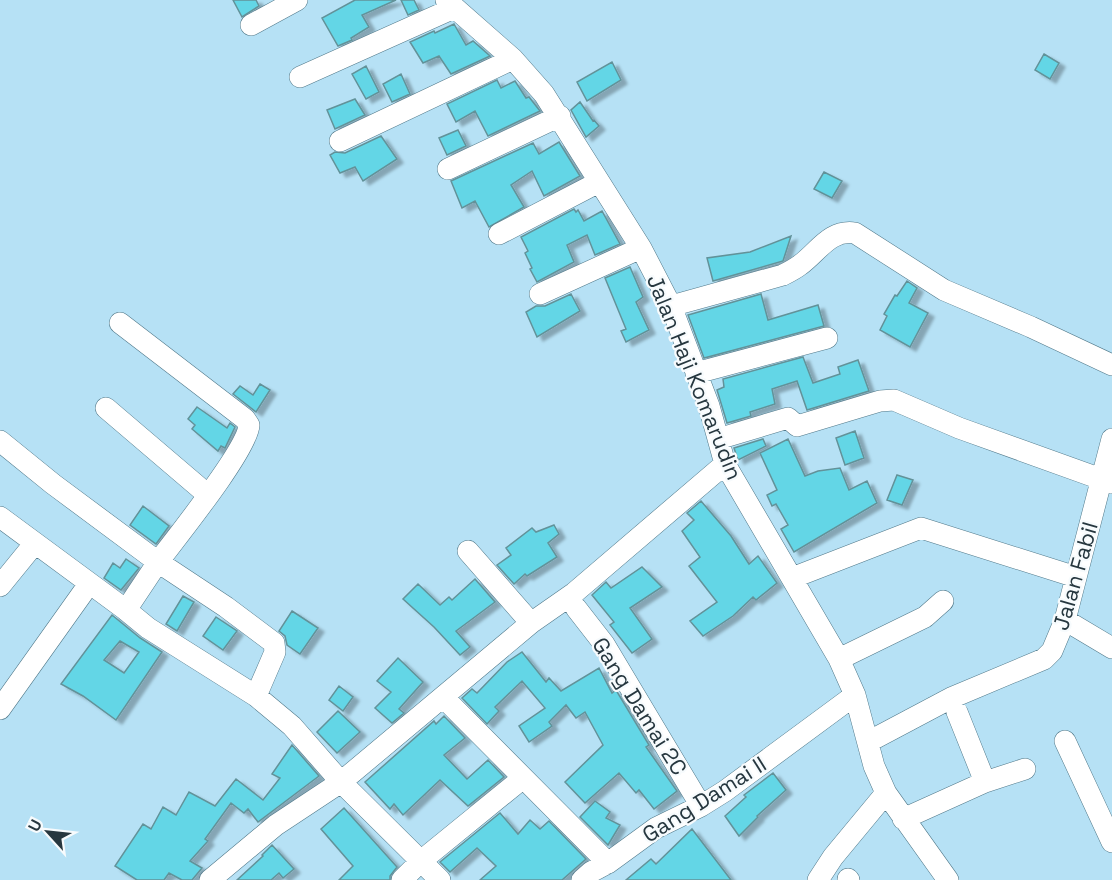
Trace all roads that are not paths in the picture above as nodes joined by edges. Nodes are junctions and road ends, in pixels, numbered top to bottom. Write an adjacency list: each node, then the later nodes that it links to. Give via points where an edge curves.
1 (297, 0): 3 (street)
2 (450, 4): 4 (street, Jalan Haji Komarudin); 5 (street)
3 (251, 25)
4 (513, 59): 6 (street, Jalan Haji Komarudin); 7 (street)
5 (300, 77)
6 (560, 116): 8 (street); 9 (street, Jalan Haji Komarudin)
7 (340, 141)
8 (448, 169)
9 (599, 182): 10 (street); 11 (street, Jalan Haji Komarudin)
10 (499, 234)
11 (641, 248): 12 (street); 13 (street, Jalan Haji Komarudin)
12 (540, 294)
13 (671, 306): 16 (street, via 783,275 827,240 846,231 944,290); 17 (street, Jalan Haji Komarudin)
14 (120, 323): 24 (street, via 249,425 242,445)
15 (827, 338): 17 (street)
16 (1112, 365)
17 (696, 373): 19 (street, Jalan Haji Komarudin)
18 (105, 408): 24 (street)
19 (718, 439): 22 (street, Jalan Haji Komarudin); 23 (street, via 788,418 797,426 894,400 959,428)
20 (1112, 439): 23 (street, Jalan Fabil)
21 (0, 441): 28 (street)
22 (725, 464): 30 (street, Jalan Haji Komarudin); 37 (street, via 574,593)
23 (1107, 481): 29 (street, Jalan Fabil)
24 (208, 495): 28 (street)
25 (0, 517): 26 (street)
26 (35, 543): 31 (street); 32 (street)
27 (468, 551): 37 (street)
28 (158, 562): 35 (street); 41 (street, via 274,644 275,652)
29 (1076, 577): 30 (street, via 921,528); 36 (street, Jalan Fabil)
30 (792, 578): 39 (street, Jalan Haji Komarudin)
31 (89, 584): 35 (street); 43 (street)
32 (0, 586)
33 (943, 601): 39 (street, via 925,617)
34 (576, 608): 52 (street, Gang Damai 2C, via 604,644)
35 (126, 610): 41 (street)
36 (1065, 620): 38 (street); 46 (street, Jalan Fabil, via 1052,651 1044,659 951,698)
37 (531, 623): 42 (street)
38 (1112, 648)
39 (840, 659): 40 (street, Jalan Haji Komarudin)
40 (855, 695): 46 (street, Jalan Haji Komarudin); 52 (street, Gang Damai II)
41 (256, 696): 49 (street, via 292,726)
42 (443, 697): 48 (street); 49 (street)
43 (0, 710)
44 (957, 712): 50 (street)
45 (1065, 741): 54 (street)
46 (868, 742): 51 (street, Jalan Haji Komarudin)
47 (1025, 769): 50 (street)
48 (523, 778): 55 (street); 56 (street)
49 (341, 782): 55 (street); 58 (street, via 276,825)
50 (985, 782): 53 (street)
51 (886, 793): 53 (street, Jalan Haji Komarudin); 61 (street)
52 (701, 806): 56 (street, Gang Damai II, via 656,828)
53 (903, 819): 57 (street, Jalan Haji Komarudin)
54 (1112, 842)
55 (421, 861): 59 (street); 60 (street)
56 (595, 874)
57 (945, 879)
58 (210, 880)
59 (402, 880)
60 (440, 880)
61 (818, 880)

